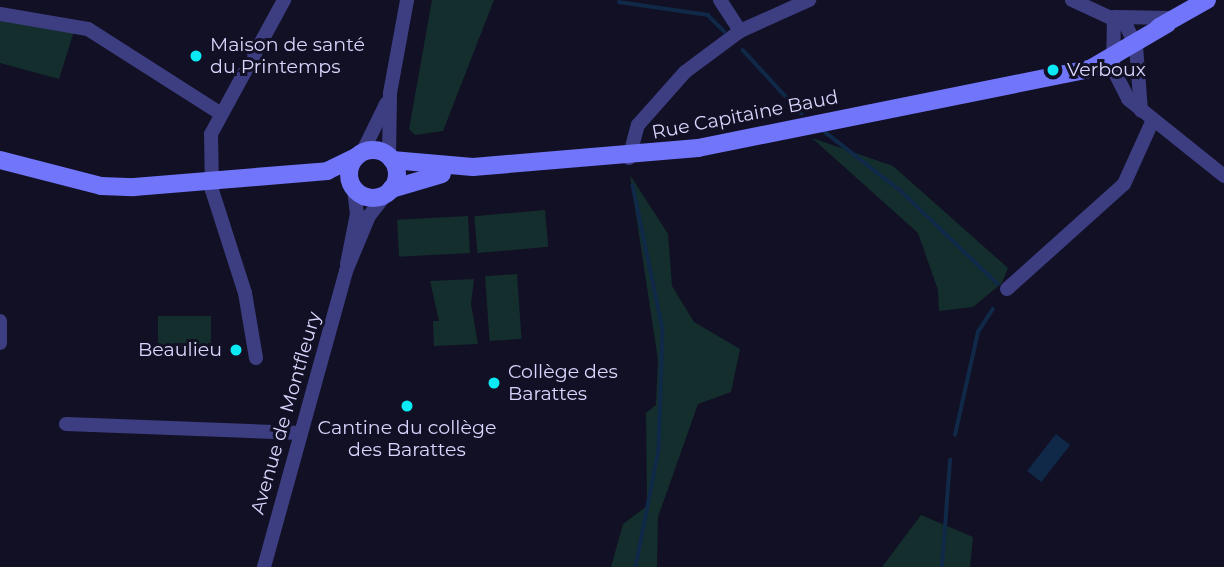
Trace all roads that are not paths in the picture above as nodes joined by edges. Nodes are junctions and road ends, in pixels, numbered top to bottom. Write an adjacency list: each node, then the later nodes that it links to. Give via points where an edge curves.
1 (284, 0): 14 (street)
2 (407, 0): 13 (street)
3 (720, 0): 10 (street)
4 (809, 0): 10 (street)
5 (1072, 0): 8 (street)
6 (1207, 0): 9 (main road, Rue Capitaine Baud)
7 (0, 14): 14 (street, via 88,29)
8 (1114, 17): 9 (street); 11 (street); 12 (street)
9 (1173, 21): 11 (main road, Rue Capitaine Baud)
10 (743, 29): 17 (street, via 665,92 634,132)
11 (1135, 42): 12 (main road, Rue Capitaine Baud); 15 (street)
12 (1114, 54): 15 (street, via 1128,99); 17 (main road, Rue Capitaine Baud, via 1058,77 1022,80)
13 (390, 93): 16 (street); 18 (street)
14 (220, 113): 22 (street, via 211,134)
15 (1147, 117): 21 (street); 26 (street, via 1124,184)
16 (359, 155): 18 (main road, Rue Capitaine Baud); 22 (main road, via 327,171); 23 (main road)
17 (629, 158): 20 (main road, Rue Capitaine Baud)
18 (391, 159): 20 (main road, Rue Capitaine Baud); 24 (main road)
19 (0, 160): 22 (main road, via 101,186)
20 (473, 167): 24 (main road, Rue Capitaine Baud)
21 (1224, 176)
22 (211, 182): 23 (main road); 29 (street, via 245,293)
23 (353, 187): 24 (main road, via 370,198); 25 (street, Avenue de Montfleury)
24 (389, 191): 25 (street, Avenue de Montfleury, via 369,216)
25 (346, 271): 31 (street, Avenue de Montfleury)
26 (1007, 289)
27 (0, 321): 28 (street)
28 (0, 343)
29 (256, 358)
30 (66, 424): 31 (street)
31 (300, 433): 32 (street, Avenue de Montfleury)
32 (264, 567)

